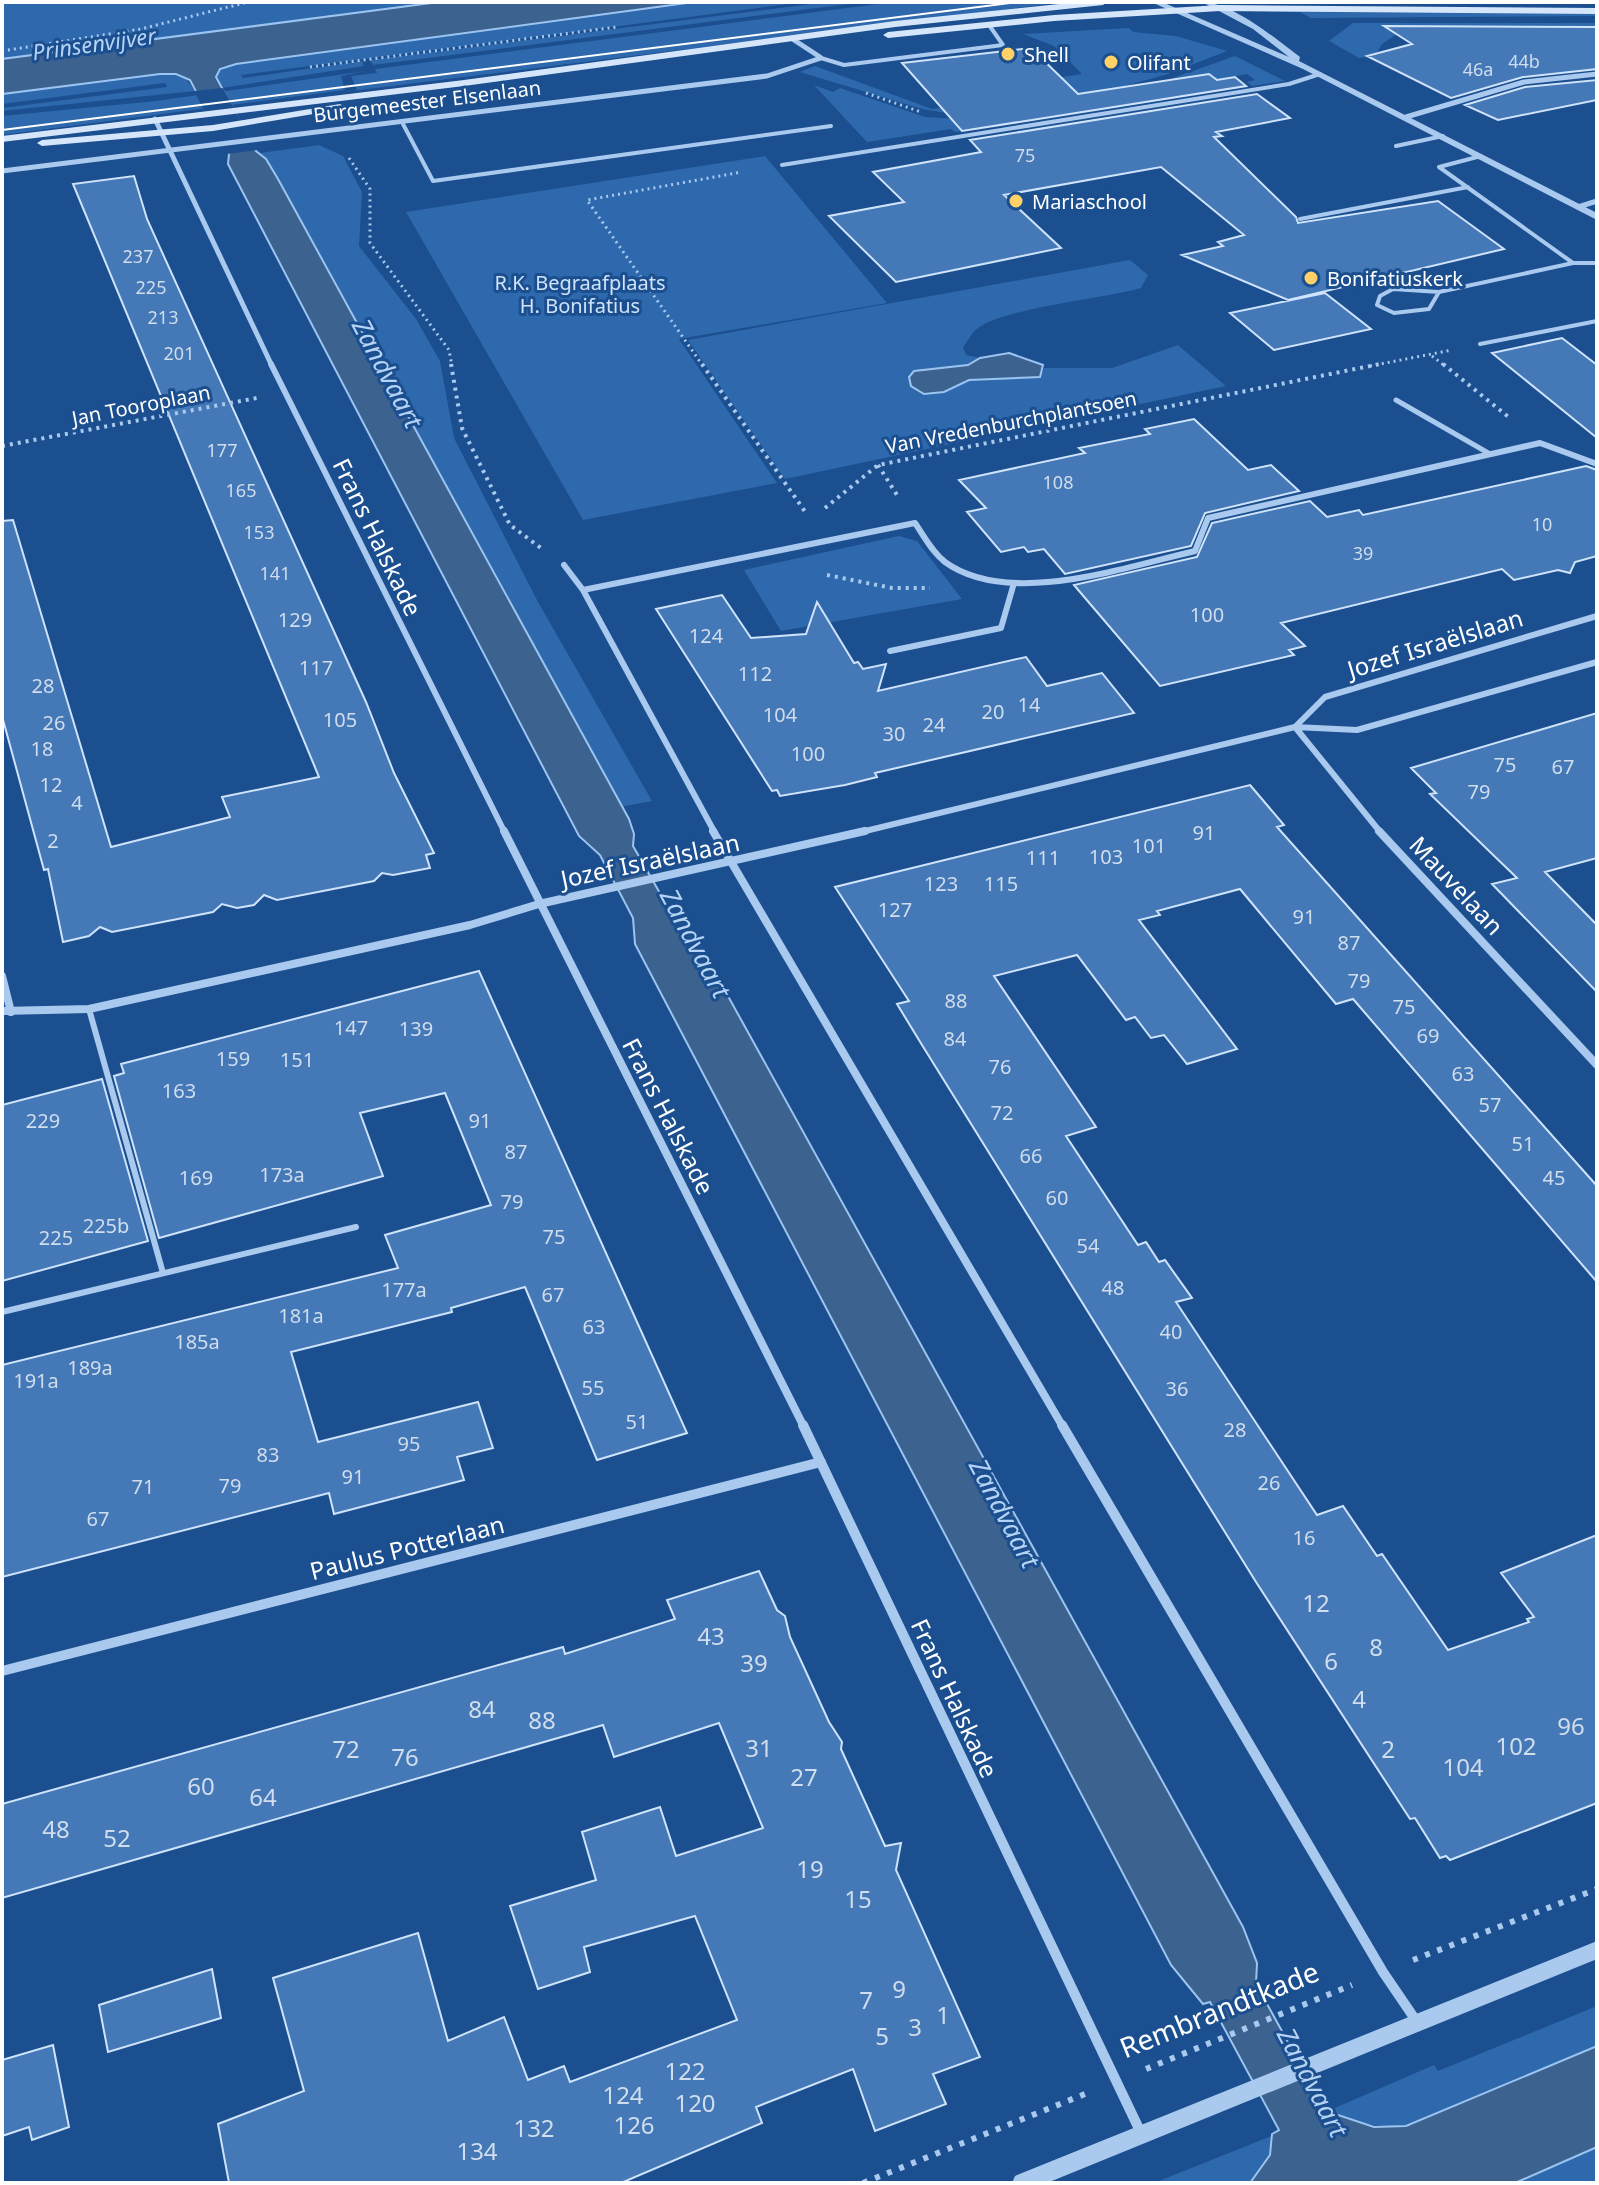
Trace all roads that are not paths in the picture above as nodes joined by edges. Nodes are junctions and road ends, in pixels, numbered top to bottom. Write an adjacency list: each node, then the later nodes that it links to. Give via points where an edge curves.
1 (1103, 2): 8 (main road, Burgemeester Elsenlaan)
2 (1155, 2): 5 (street)
3 (1206, 2): 4 (street)
4 (1220, 8): 5 (main road, Burgemeester Elsenlaan); 6 (main road, Burgemeester Elsenlaan); 10 (street, via 1256,27)
5 (1175, 10): 7 (main road, Burgemeester Elsenlaan); 10 (street)
6 (1597, 11)
7 (989, 25): 8 (main road, Burgemeester Elsenlaan); 9 (lane, via 1003,45 844,65)
8 (794, 40): 9 (street); 13 (main road, Burgemeester Elsenlaan)
9 (821, 58): 16 (street, Burgemeester Elsenlaan, via 767,76)
10 (1306, 67): 11 (street)
11 (1320, 74): 14 (street); 25 (lane, via 1289,84)
12 (1597, 74): 14 (street, via 1515,81)
13 (464, 83): 15 (main road, Burgemeester Elsenlaan); 18 (main road, Burgemeester Elsenlaan)
14 (1406, 117): 19 (street)
15 (155, 119): 18 (street, Frans Halskade); 20 (main road, Burgemeester Elsenlaan)
16 (403, 124): 17 (lane, via 433,181); 23 (street, Burgemeester Elsenlaan)
17 (831, 126)
18 (161, 134): 21 (main road, Burgemeester Elsenlaan); 23 (street, Frans Halskade)
19 (1443, 136): 22 (lane); 24 (street)
20 (2, 139)
21 (2, 145)
22 (1396, 146)
23 (169, 150): 26 (street, Burgemeester Elsenlaan); 48 (street, Frans Halskade)
24 (1481, 156): 27 (lane, via 1439,167); 29 (street)
25 (782, 165)
26 (2, 171)
27 (1468, 187): 31 (lane); 32 (lane)
28 (1597, 201): 29 (street)
29 (1578, 207): 30 (street)
30 (1597, 217)
31 (1300, 219)
32 (1573, 263): 33 (lane); 34 (lane)
33 (1597, 263)
34 (1439, 292): 34 (lane, via 1393,289 1380,296 1377,305 1391,314 1410,314 1429,309)
35 (1597, 321): 36 (lane)
36 (1480, 344)
37 (1396, 400): 38 (lane)
38 (1490, 454): 39 (street, via 1540,443); 41 (street, via 1208,518 1195,551 1066,580)
39 (1597, 464)
40 (564, 565): 42 (street)
41 (1014, 583): 42 (street, via 980,577 945,562 915,523); 44 (street, via 1001,628)
42 (583, 590): 47 (street)
43 (1597, 616): 46 (street, Jozef Israëlslaan, via 1325,697)
44 (890, 651)
45 (1597, 662): 46 (street, Jozef Israëlslaan, via 1357,730)
46 (1295, 727): 47 (street, Jozef Israëlslaan); 53 (street, Mauvelaan, via 1363,813)
47 (731, 863): 48 (street, Jozef Israëlslaan); 60 (street)
48 (539, 904): 50 (street, Jozef Israëlslaan, via 470,925); 57 (street, Frans Halskade)
49 (2, 976): 51 (street)
50 (89, 1009): 51 (street, Jozef Israëlslaan); 55 (lane)
51 (6, 1012): 52 (street)
52 (2, 1020)
53 (1597, 1065)
54 (356, 1227): 55 (lane)
55 (163, 1273): 56 (lane)
56 (2, 1312)
57 (821, 1462): 58 (street, Paulus Potterlaan); 61 (street, Frans Halskade)
58 (2, 1671)
59 (1597, 1950): 60 (street)
60 (1417, 2022): 61 (street)
61 (1141, 2134): 62 (street)
62 (1022, 2183)

